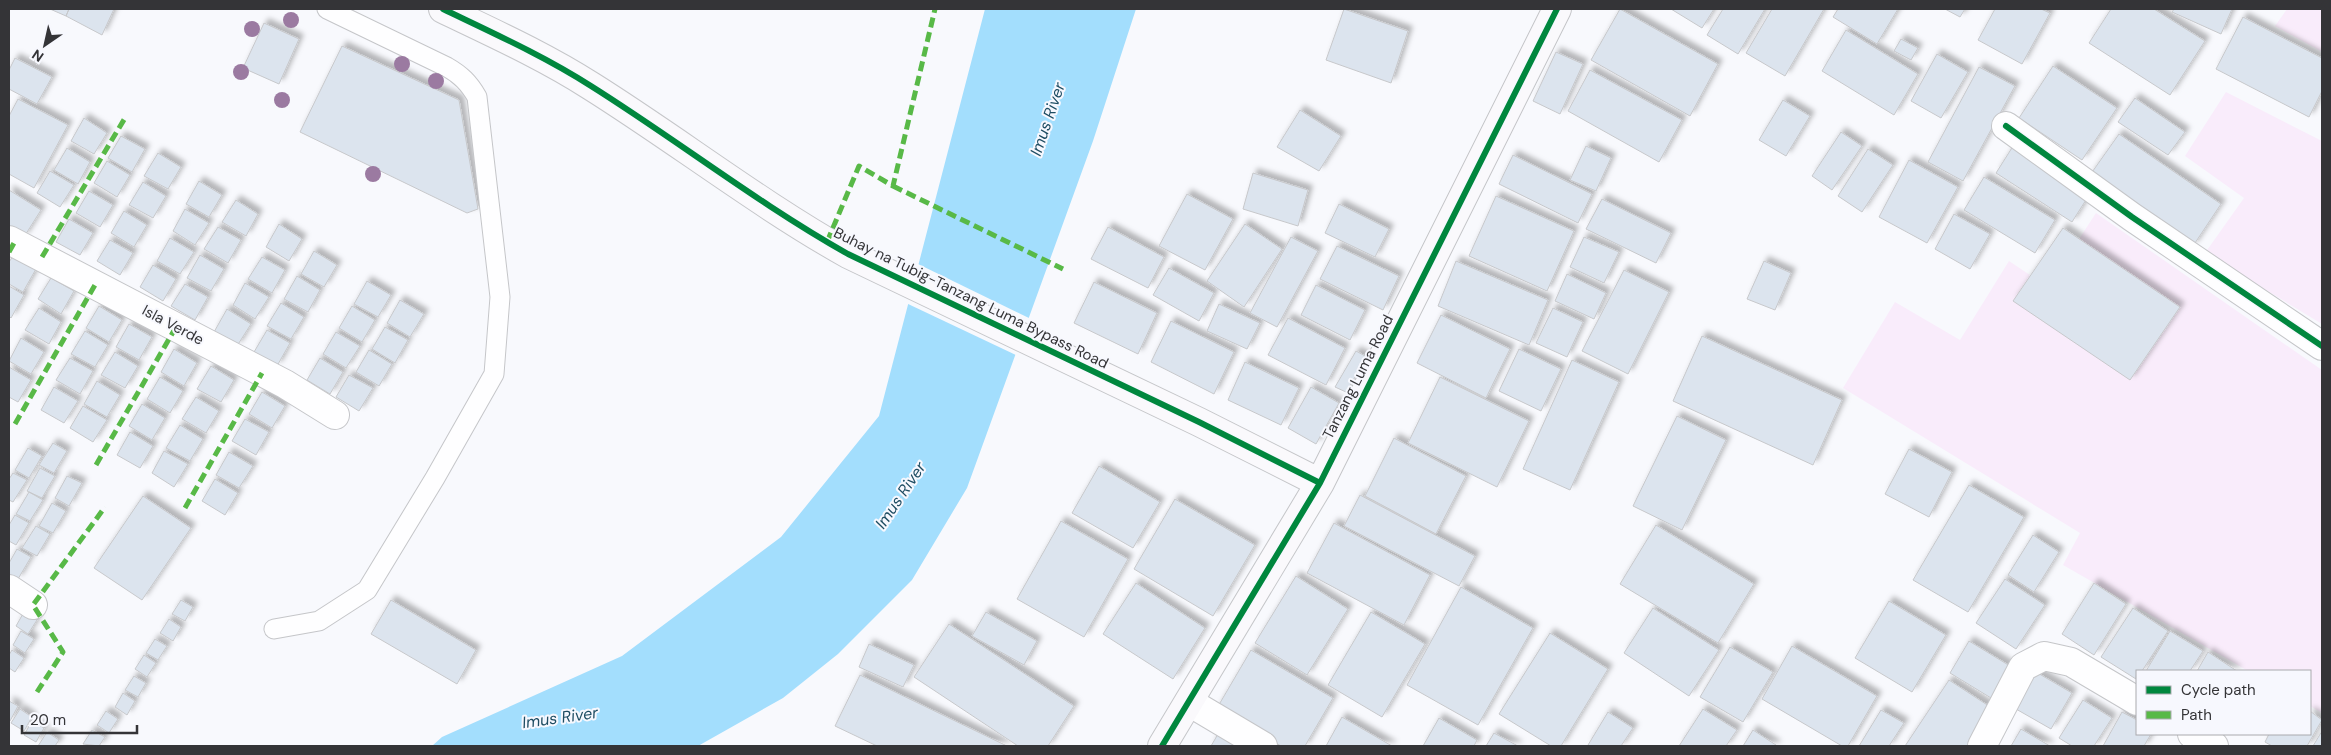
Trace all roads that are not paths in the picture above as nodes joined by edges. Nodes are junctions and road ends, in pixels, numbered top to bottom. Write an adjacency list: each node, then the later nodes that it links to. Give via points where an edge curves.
1 (327, 9): 11 (lane, via 447,67 465,80 477,97 500,297 494,374 367,590 319,621)
2 (443, 9): 8 (street, Buhay na Tubig-Tanzang Luma Bypass Road, via 534,53 590,86 848,254)
3 (1557, 9): 8 (street, Tanzang Luma Road)
4 (2006, 126): 6 (street, via 2132,217)
5 (9, 240): 7 (street, Isla Verde, via 285,384)
6 (2322, 346)
7 (335, 415)
8 (1320, 483): 13 (street, Tanzang Luma Road)
9 (9, 589): 10 (street)
10 (33, 604)
11 (274, 629)
12 (2136, 700): 17 (street, via 2070,662 2044,656 2023,667)
13 (1189, 702): 15 (street, Tanzang Luma Road); 16 (street)
14 (2194, 735): 18 (street)
15 (1162, 746)
16 (1263, 746)
17 (1982, 746)
18 (2214, 746)

